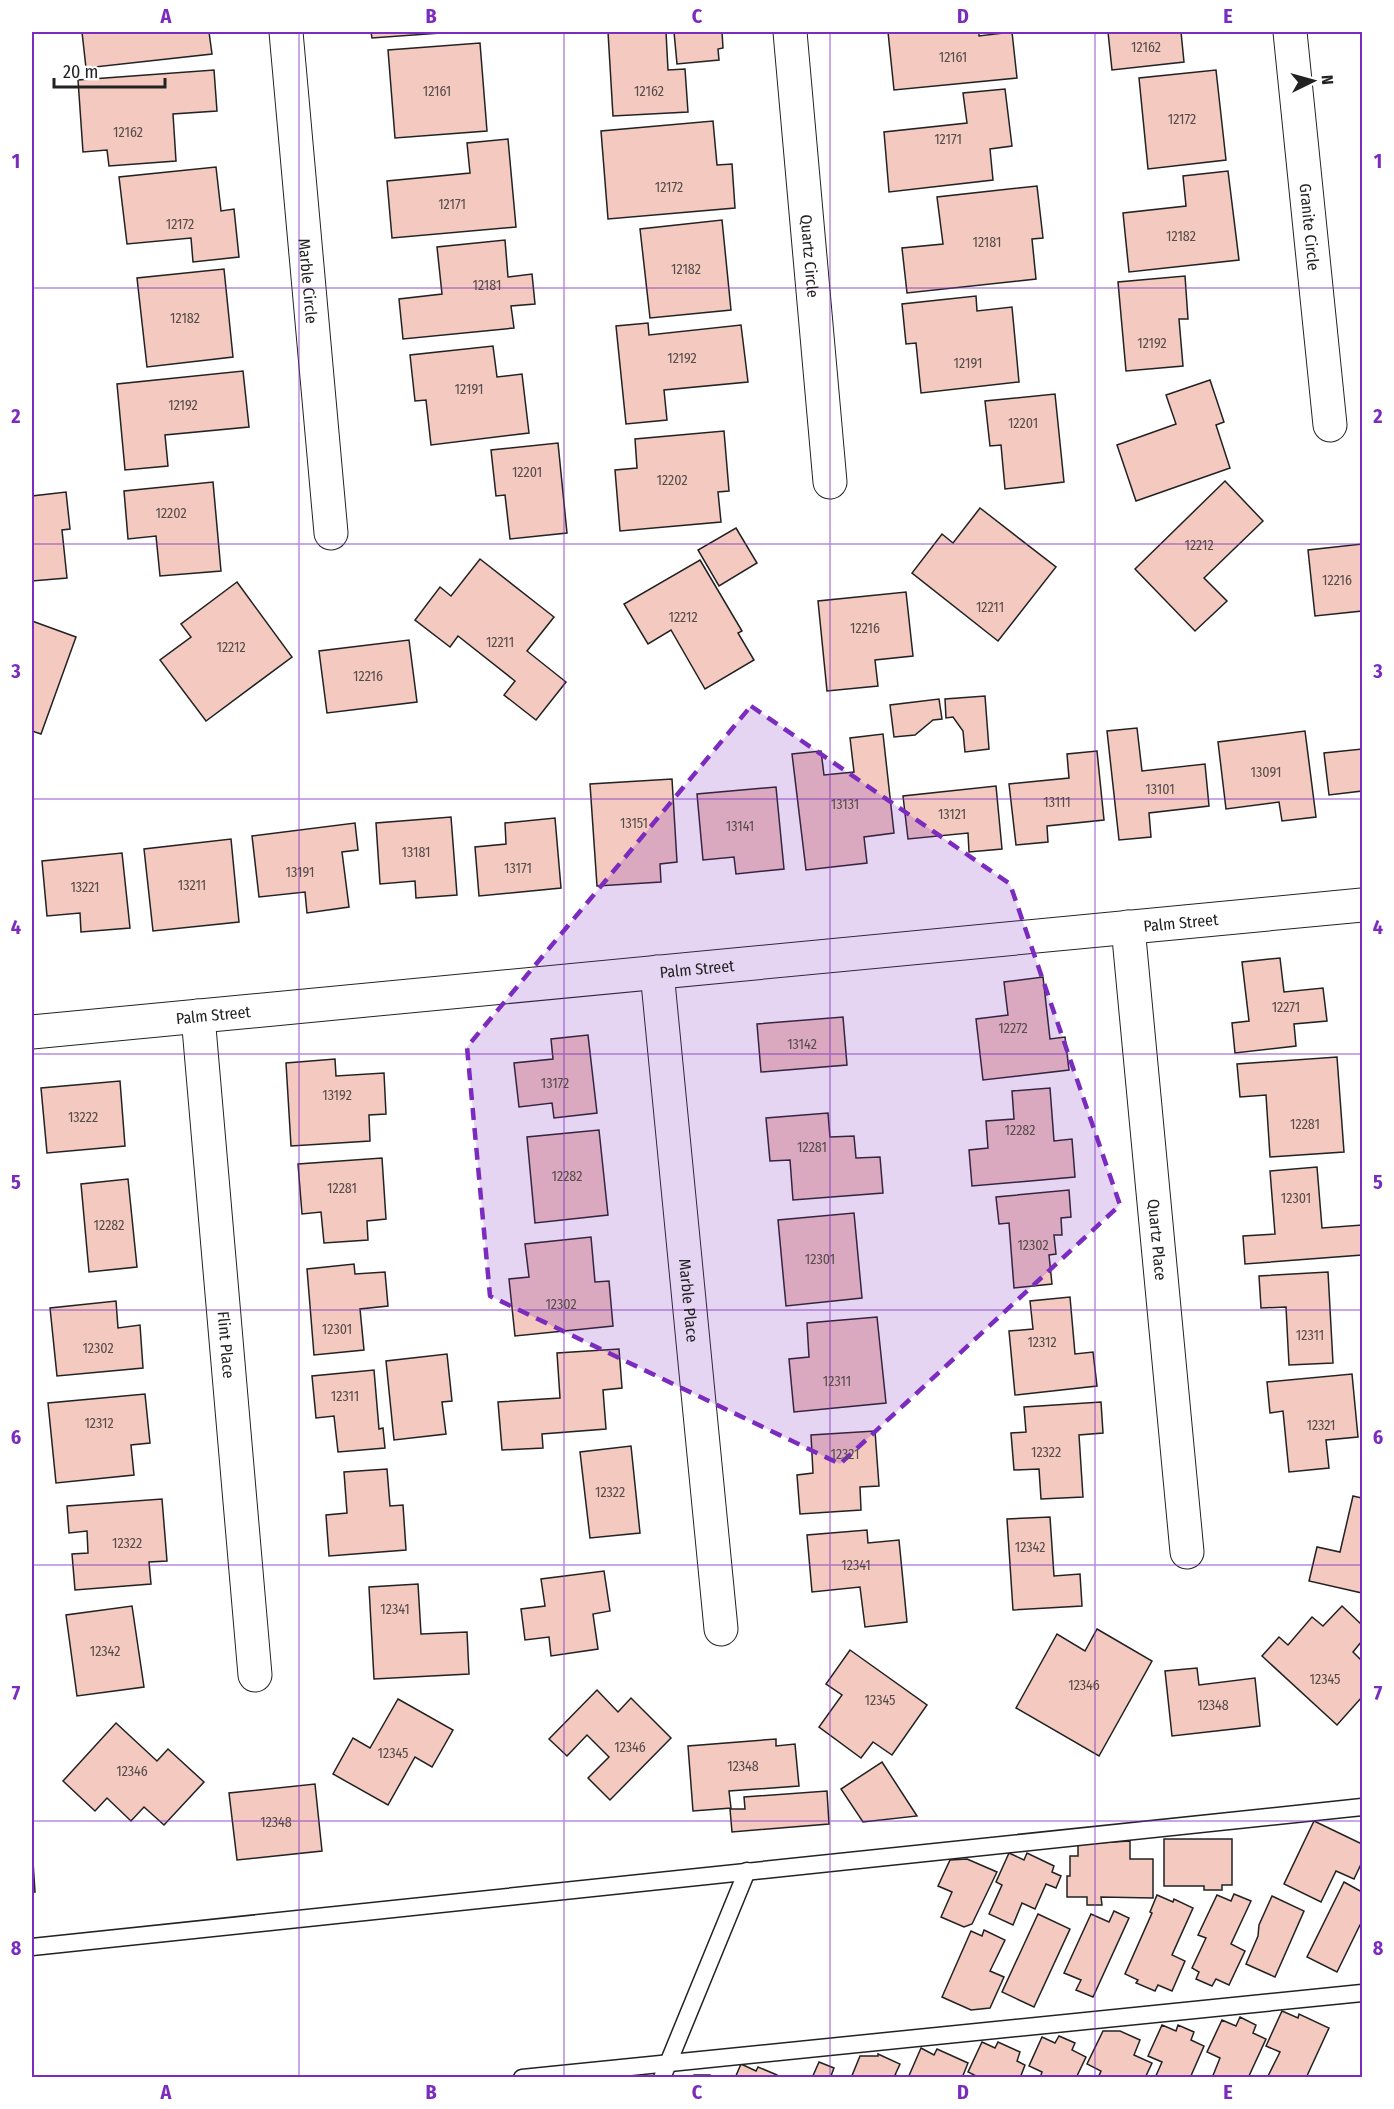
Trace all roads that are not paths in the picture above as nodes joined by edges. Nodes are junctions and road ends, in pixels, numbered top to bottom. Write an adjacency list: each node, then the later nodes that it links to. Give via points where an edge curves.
1 (286, 32): 6 (street, Marble Circle)
2 (790, 32): 5 (street, Quartz Circle)
3 (1290, 32): 4 (street, Granite Circle)
4 (1330, 425)
5 (830, 482)
6 (331, 533)
7 (1362, 905): 8 (street, Palm Street)
8 (1128, 927): 9 (street, Palm Street); 12 (street, Quartz Place)
9 (657, 972): 10 (street, Palm Street); 13 (street, Marble Place)
10 (198, 1016): 11 (street, Palm Street); 14 (street, Flint Place)
11 (32, 1032)
12 (1187, 1552)
13 (721, 1629)
14 (255, 1675)
15 (1362, 1807): 16 (lane)
16 (747, 1871): 17 (lane); 19 (lane)
17 (32, 1947)
18 (1362, 1993): 19 (lane)
19 (665, 2070): 20 (lane)
20 (522, 2078)

